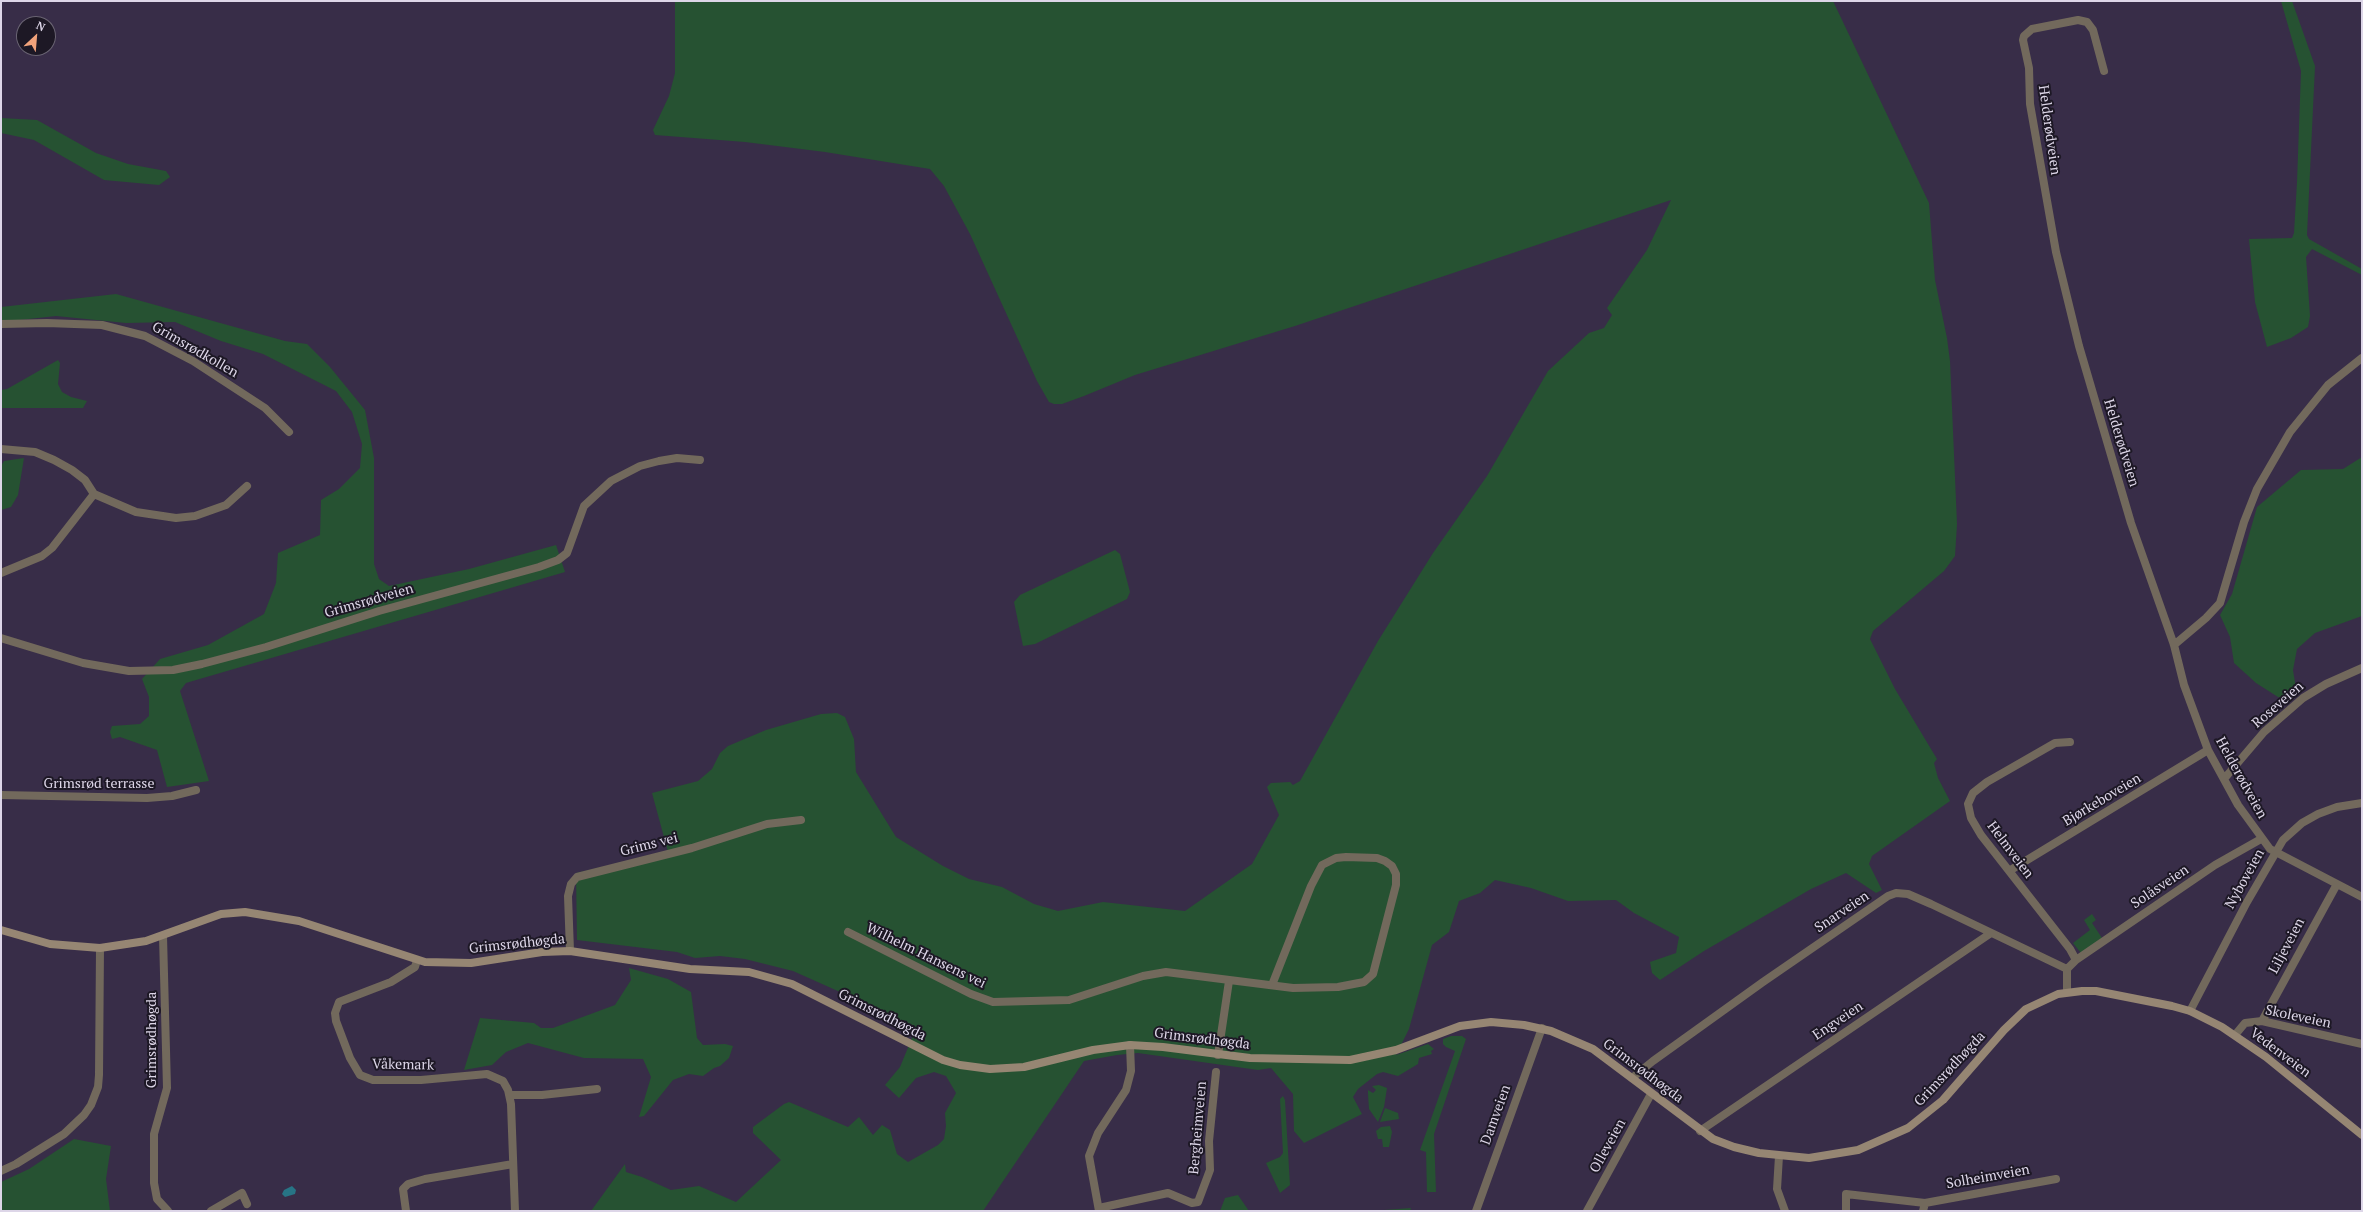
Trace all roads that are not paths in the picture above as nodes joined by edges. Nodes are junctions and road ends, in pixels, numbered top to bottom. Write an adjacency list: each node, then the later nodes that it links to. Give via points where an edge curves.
1 (2104, 71): 11 (street, Helderødveien, via 2093,30 2087,22 2078,20 2032,29 2024,36 2029,68 2030,104 2063,286 2131,523)
2 (1, 324): 4 (street, Grimsrødkollen, via 102,325 145,336 193,362 265,408)
3 (2362, 358): 11 (street, via 2328,385 2290,432 2257,489 2244,522 2220,603)
4 (289, 432)
5 (1, 449): 8 (street, via 35,452 54,460 81,477)
6 (700, 460): 10 (street, Grimsrødveien, via 659,460 640,466 611,481 584,506 567,553 558,560 202,664 173,670 129,671 83,663)
7 (247, 486): 8 (street, via 226,505 195,516 176,518 136,512)
8 (94, 494): 9 (street, via 52,548 42,556)
9 (1, 573)
10 (1, 638)
11 (2174, 645): 14 (street, Helderødveien, via 2184,685)
12 (2362, 668): 15 (street, Roseveien, via 2326,684 2298,703 2264,732)
13 (2070, 742): 22 (street, Helmveien, via 2055,743 2027,758 1987,782 1970,797 1968,808 1975,827)
14 (2208, 750): 15 (street, Helderødveien); 22 (street, Bjørkeboveien)
15 (2224, 779): 20 (street, Helderødveien)
16 (196, 790): 17 (street, Grimsrød terrasse, via 172,796 147,798)
17 (1, 795)
18 (2362, 803): 21 (street, Nyboveien, via 2337,807 2311,818 2294,830)
19 (801, 820): 30 (street, Grims vei, via 767,824 692,848 577,877 571,884 568,896)
20 (2261, 839): 21 (street, Helderødveien, via 2266,846); 32 (street, Solåsveien, via 2215,866)
21 (2275, 851): 23 (street, Helderødveien); 38 (street, Nyboveien)
22 (2009, 871): 32 (street, Helmveien, via 2063,938)
23 (2337, 884): 24 (street, Helderødveien); 39 (street, Liljeveien)
24 (2362, 897)
25 (1, 930): 29 (main road, Grimsrødhøgda, via 50,944)
26 (848, 932): 34 (street, Wilhelm Hansens vei, via 971,994 994,1002 1069,1000 1161,973 1186,973)
27 (1991, 933): 33 (street, Snarveien); 46 (street, Snarveien, via 1908,894 1892,894 1763,982); 50 (street, Engveien)
28 (162, 936): 29 (main road, Grimsrødhøgda, via 127,945); 31 (main road, Grimsrødhøgda, via 221,914 245,912 299,921); 59 (street, Grimsrødhøgda, via 167,1082 154,1134 154,1183 157,1199)
29 (100, 948): 54 (street, via 98,1081 91,1104 84,1115 64,1134)
30 (570, 951): 31 (main road, Grimsrødhøgda, via 542,952 471,963); 43 (main road, Grimsrødhøgda, via 690,969 749,972 775,978 919,1049 960,1065 990,1069 1024,1066 1093,1050)
31 (417, 960): 49 (street, Våkemark, via 415,967 391,982 343,999 336,1006 336,1021 356,1070 373,1080 421,1080 487,1074 503,1081)
32 (2076, 960): 33 (street)
33 (2067, 969): 36 (street)
34 (1229, 981): 35 (street, Wilhelm Hansens vei); 44 (street)
35 (1272, 986): 35 (street, Wilhelm Hansens vei, via 1311,886 1322,865 1336,858 1346,857 1377,858 1392,866 1396,874 1396,885 1375,968 1369,979 1357,984 1326,988)
36 (2067, 992): 37 (main road, Grimsrødhøgda, via 2096,991); 52 (main road, Grimsrødhøgda, via 2035,1003 2019,1015 1942,1100 1908,1128 1858,1150 1826,1156)
37 (2172, 1006): 38 (main road, Vedenveien)
38 (2190, 1011): 41 (main road, Vedenveien)
39 (2262, 1021): 41 (street, Skoleveien, via 2245,1023); 42 (street, Skoleveien)
40 (1542, 1028): 44 (main road, Grimsrødhøgda, via 1491,1022 1464,1025 1396,1050 1350,1060); 46 (main road, Grimsrødhøgda, via 1593,1049); 63 (street, Damveien)
41 (2235, 1035): 51 (main road, Vedenveien)
42 (2362, 1044)
43 (1130, 1045): 44 (main road, Grimsrødhøgda, via 1163,1046); 58 (street, Bergheimveien, via 1130,1079 1122,1097 1098,1133 1089,1156)
44 (1218, 1055)
45 (1216, 1072): 58 (street, Bergheimveien, via 1209,1141 1210,1170 1198,1202 1192,1203 1168,1193)
46 (1632, 1078): 48 (main road, Grimsrødhøgda)
47 (597, 1089): 49 (street, via 542,1095)
48 (1652, 1094): 50 (main road, Grimsrødhøgda); 64 (street, Olleveien)
49 (510, 1095): 53 (street)
50 (1700, 1131): 52 (main road, Grimsrødhøgda, via 1734,1147)
51 (2362, 1136)
52 (1779, 1156): 65 (street, via 1777,1189)
53 (513, 1164): 61 (street, via 408,1184 403,1189); 62 (street)
54 (1, 1171)
55 (2056, 1179): 56 (street, Solheimveien)
56 (1925, 1202): 66 (street, Solheimveien, via 1846,1194); 67 (street)
57 (247, 1204): 60 (street, via 242,1193)
58 (1099, 1210)
59 (168, 1211)
60 (211, 1211)
61 (406, 1211)
62 (515, 1211)
63 (1476, 1211)
64 (1587, 1211)
65 (1785, 1211)
66 (1846, 1211)
67 (1923, 1211)

